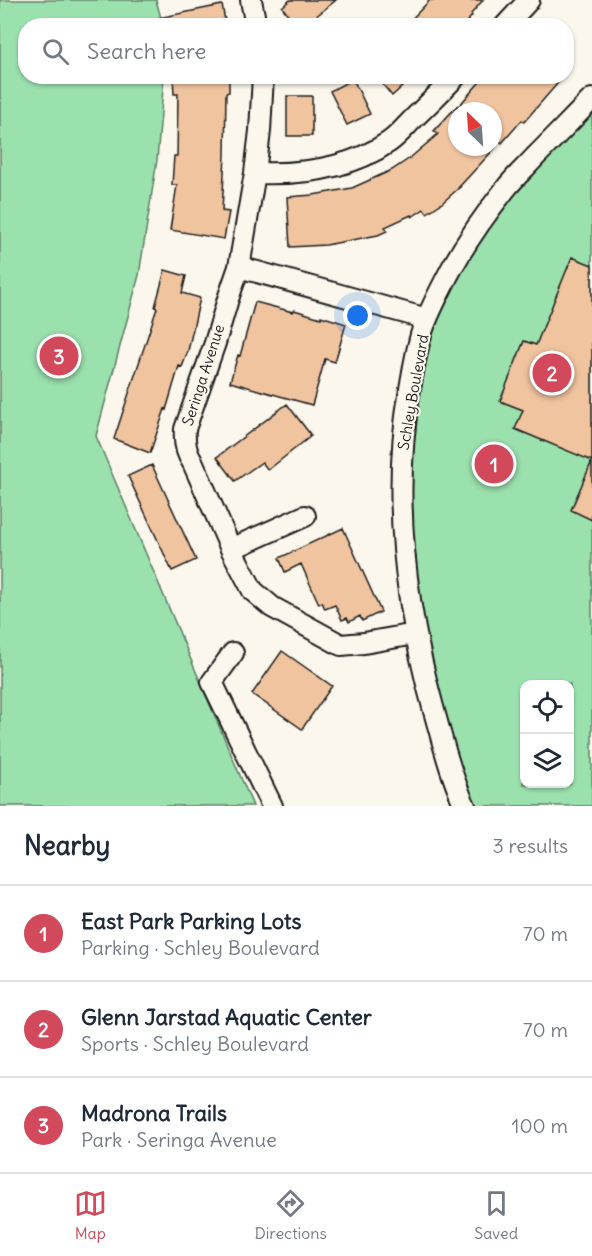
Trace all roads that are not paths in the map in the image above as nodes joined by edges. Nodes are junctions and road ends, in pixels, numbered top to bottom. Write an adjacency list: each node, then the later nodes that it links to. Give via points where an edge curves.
1 (529, 0): 4 (street)
2 (255, 1): 3 (street)
3 (256, 18)
4 (512, 18)
5 (262, 84): 8 (street, Seringa Avenue)
6 (448, 84): 8 (street, via 391,141 370,154 345,164 306,171)
7 (592, 99): 10 (street, Schley Boulevard, via 508,185 490,209 463,249)
8 (255, 173): 9 (street, Seringa Avenue)
9 (239, 267): 10 (street); 12 (street, Seringa Avenue, via 184,429 188,456)
10 (427, 319): 13 (street, Schley Boulevard, via 406,410 402,454 401,516)
11 (305, 516): 12 (street)
12 (231, 549): 13 (street, Seringa Avenue, via 253,591 272,607 340,645)
13 (415, 634): 16 (street, Schley Boulevard, via 449,765)
14 (233, 653): 15 (street, via 212,682)
15 (272, 806)
16 (465, 806)

